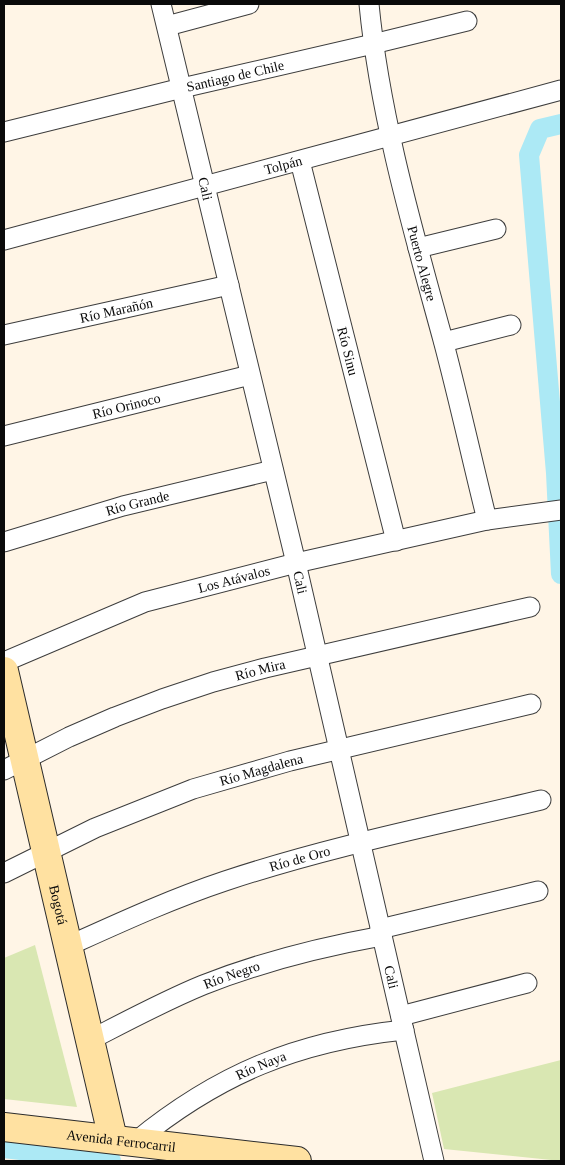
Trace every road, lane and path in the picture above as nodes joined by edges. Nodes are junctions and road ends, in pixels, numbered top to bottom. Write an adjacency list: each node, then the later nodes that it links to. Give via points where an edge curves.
1 (161, 4): 5 (street, Cali)
2 (249, 4): 5 (street)
3 (369, 4): 6 (street, Puerto Alegre)
4 (467, 21): 6 (street, Santiago de Chile)
5 (167, 26): 7 (street, Cali)
6 (373, 44): 7 (street, Santiago de Chile); 10 (street, Puerto Alegre)
7 (182, 88): 9 (street, Santiago de Chile); 12 (street, Cali)
8 (561, 90): 10 (street, Tolpán)
9 (4, 132)
10 (391, 136): 11 (street, Tolpán); 15 (street, Puerto Alegre)
11 (300, 161): 12 (street, Tolpán); 25 (street, Río Sinu)
12 (205, 186): 14 (street, Tolpán); 16 (street, Cali)
13 (496, 229): 15 (street)
14 (4, 240)
15 (418, 248): 19 (street, Puerto Alegre)
16 (229, 285): 18 (street, Río Marañón); 20 (street, Cali)
17 (511, 325): 19 (street)
18 (4, 335)
19 (444, 342): 24 (street, Puerto Alegre)
20 (250, 375): 21 (street, Río Orinoco); 22 (street, Cali)
21 (4, 436)
22 (273, 470): 26 (street, Río Grande, via 123,506); 27 (street, Cali)
23 (561, 510): 24 (street, Los Atávalos)
24 (486, 520): 25 (street, Los Atávalos)
25 (396, 541): 27 (street, Los Atávalos)
26 (4, 542)
27 (296, 564): 29 (street, Cali); 30 (street, Los Atávalos, via 145,602)
28 (530, 607): 29 (street, Río Mira)
29 (317, 657): 33 (street, Cali); 34 (street, Río Mira, via 221,680 162,699 69,737)
30 (4, 662)
31 (4, 671): 34 (street, Bogotá)
32 (530, 704): 33 (street, Río Magdalena)
33 (339, 751): 36 (street, Cali); 37 (street, Río Magdalena, via 290,761 192,789 96,828)
34 (14, 765): 37 (street, Bogotá)
35 (541, 800): 36 (street, Río de Oro)
36 (361, 844): 40 (street, Cali); 41 (street, Río de Oro, via 224,882)
37 (46, 853): 38 (street, Río Magdalena); 41 (street, Bogotá)
38 (4, 873)
39 (538, 890): 40 (street, Río Negro)
40 (381, 932): 43 (street, Cali); 44 (street, Río Negro, via 240,971 165,1002)
41 (68, 946): 44 (street, Bogotá)
42 (527, 984): 43 (street, Río Naya)
43 (402, 1023): 46 (street, Río Naya, via 368,1034 333,1040 265,1062 203,1093); 48 (street, Cali)
44 (90, 1040): 46 (street, Bogotá)
45 (4, 1126): 46 (street, Avenida Ferrocarril)
46 (124, 1141): 47 (street, Avenida Ferrocarril)
47 (297, 1161)
48 (434, 1161)

